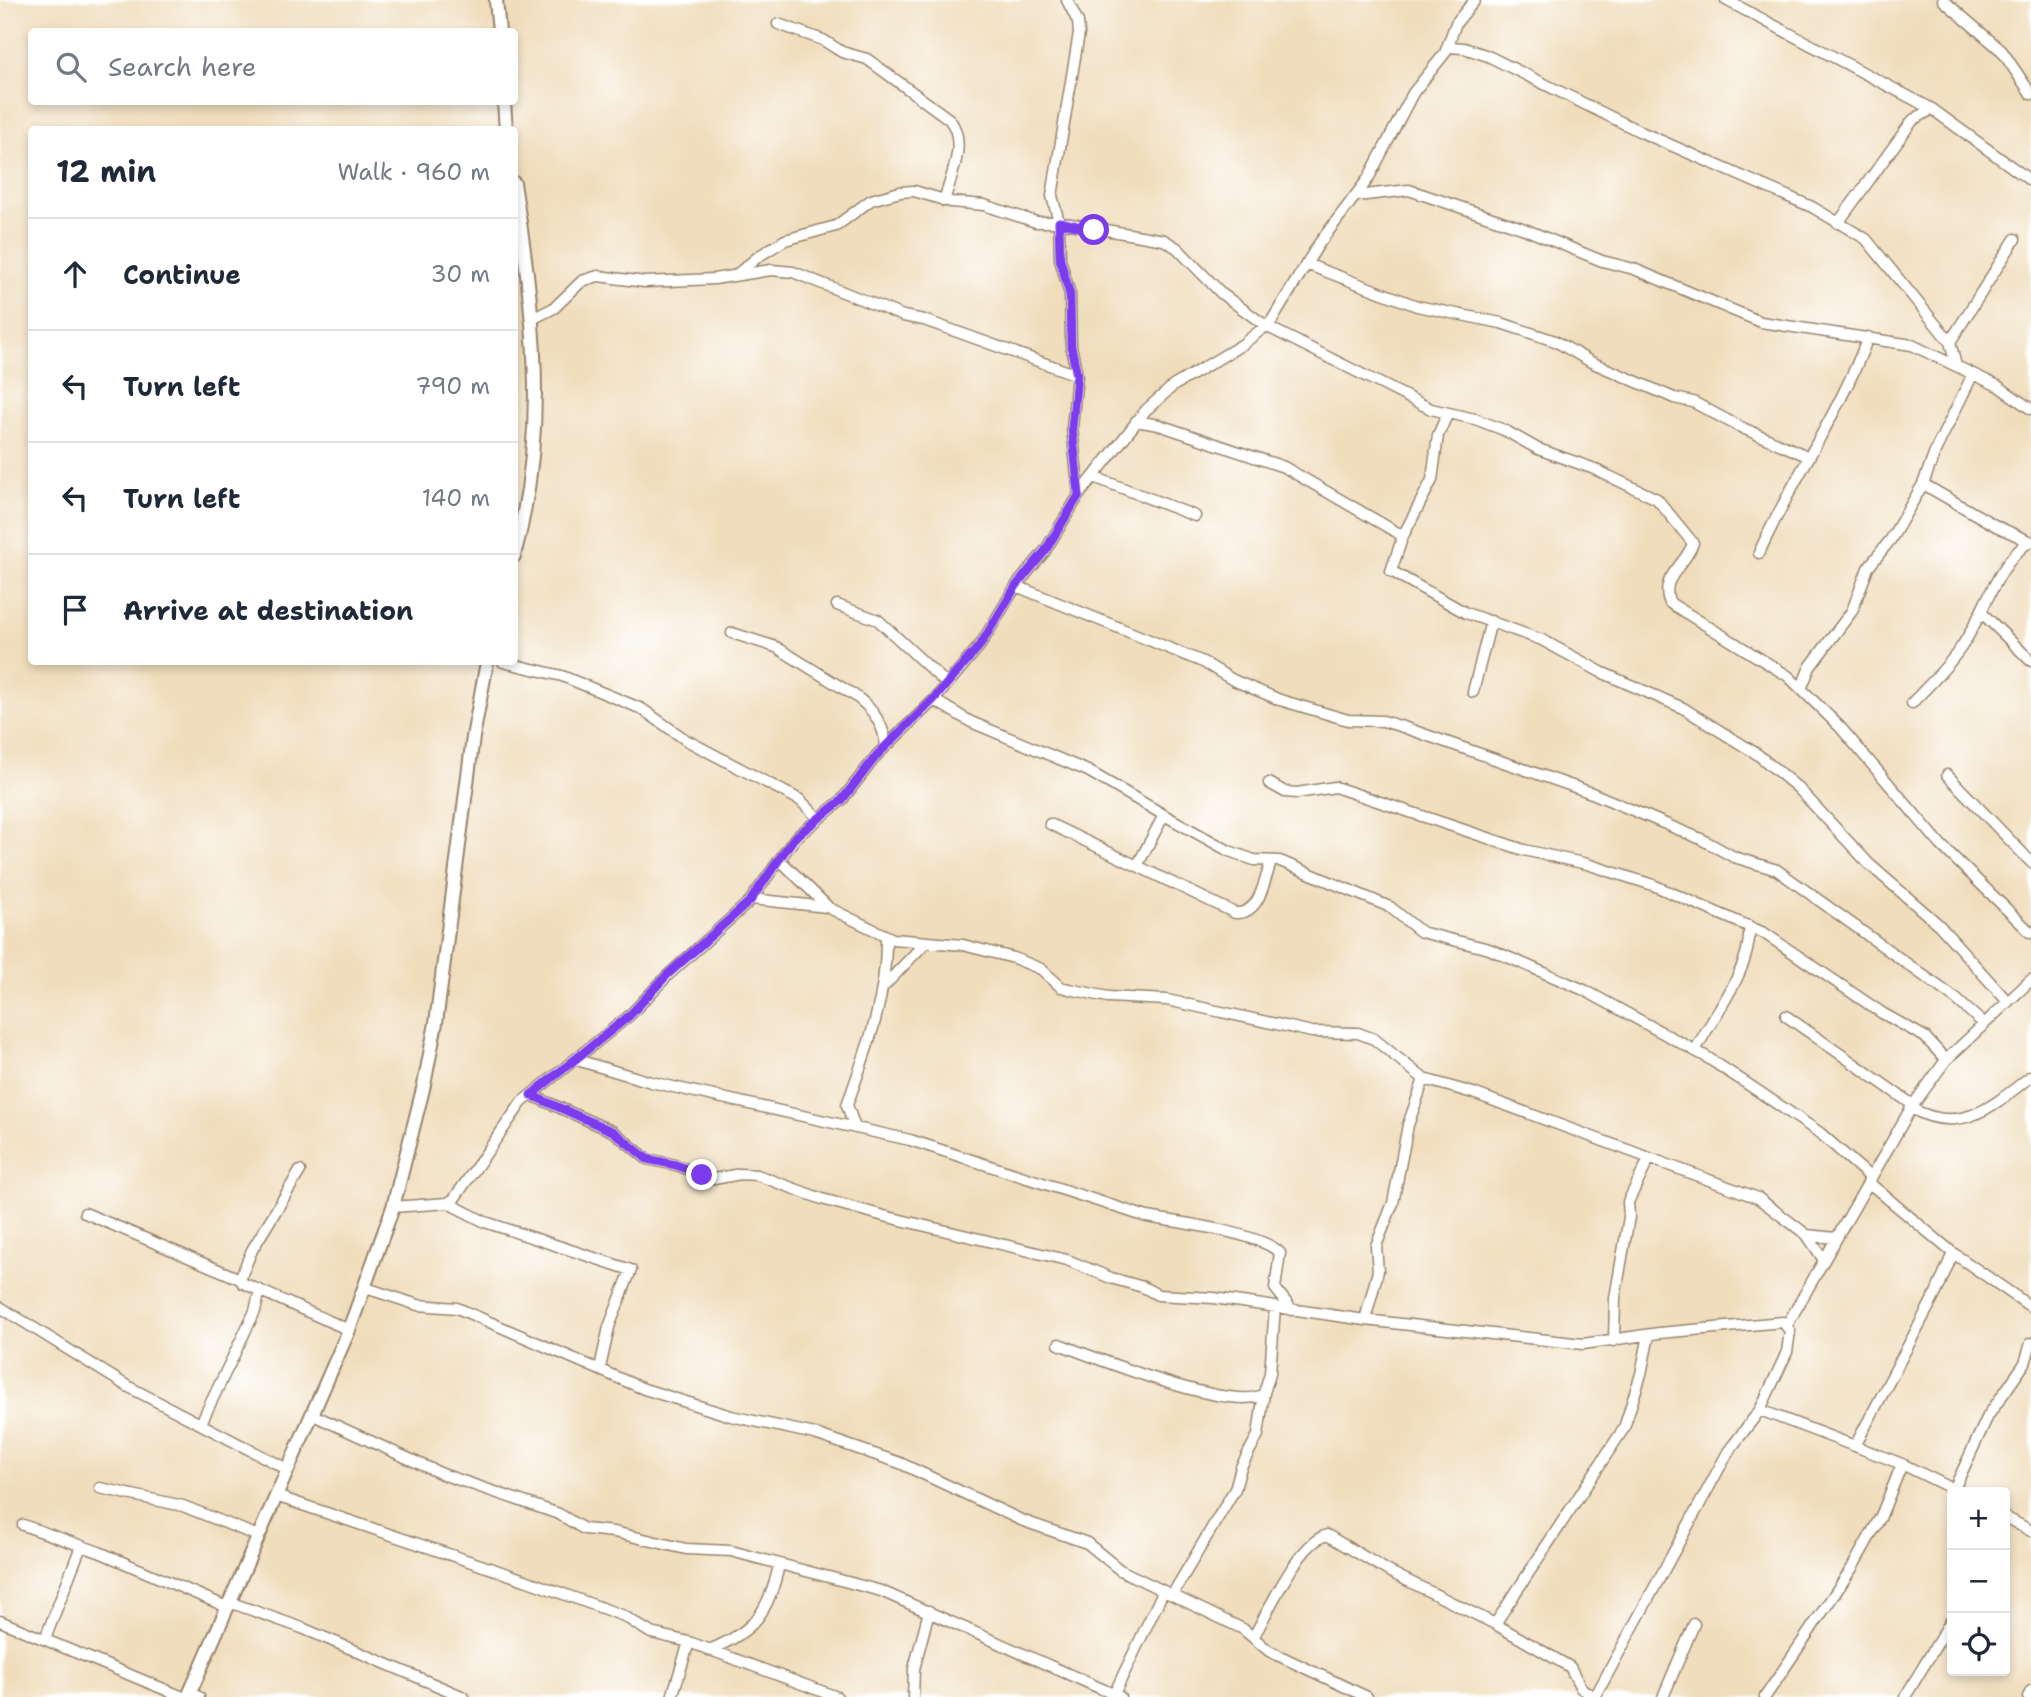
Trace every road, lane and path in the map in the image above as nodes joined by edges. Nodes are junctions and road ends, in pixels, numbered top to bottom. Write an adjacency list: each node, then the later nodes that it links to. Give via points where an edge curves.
1 (496, 0): 7 (street)
2 (1067, 0): 17 (street, via 1079,33 1052,196)
3 (1475, 0): 8 (street, via 1456,23)
4 (1726, 0): 11 (street)
5 (1943, 0): 9 (street, via 2002,51)
6 (778, 24): 15 (street, via 867,59 949,119 956,130 958,150)
7 (499, 28)
8 (1448, 47): 14 (street, via 1413,93); 18 (street, via 1488,56)
9 (2031, 94)
10 (504, 105): 12 (street)
11 (1932, 109): 13 (street); 18 (street, via 1913,120)
12 (506, 126)
13 (2031, 181)
14 (1357, 196): 20 (street); 24 (street, via 1398,190 1422,193 1634,270 1760,322)
15 (944, 201): 17 (street, via 984,205 1036,222); 21 (street, via 914,191 880,196 836,226 785,240)
16 (518, 207): 22 (street)
17 (1059, 222): 23 (street, via 1164,240 1222,294); 28 (street)
18 (1838, 223): 25 (street, via 1866,239)
19 (2015, 239): 25 (street)
20 (1306, 264): 23 (street); 32 (street, via 1417,306 1501,323 1555,341 1591,362 1693,402)
21 (736, 275): 22 (street, via 645,282 598,276 582,281 554,308); 28 (street, via 793,272 903,316)
22 (532, 319): 38 (street, via 537,417)
23 (1266, 326): 30 (street); 31 (street, via 1173,386)
24 (1868, 337): 26 (street, via 1912,345); 32 (street, via 1851,383)
25 (1950, 342): 26 (street)
26 (1956, 366): 27 (street)
27 (1973, 374): 29 (street); 34 (street)
28 (1077, 375): 35 (street, via 1072,428)
29 (2031, 408)
30 (1447, 415): 37 (street, via 1438,435 1432,480); 50 (street, via 1504,430 1662,503 1693,543 1669,580 1666,592 1670,603 1736,641)
31 (1136, 421): 33 (street); 37 (street, via 1284,467)
32 (1807, 456): 40 (street)
33 (1094, 477): 35 (street); 36 (street)
34 (1923, 484): 39 (street); 50 (street, via 1868,568 1852,611 1810,667)
35 (1079, 495): 41 (street, via 1045,551)
36 (1195, 516)
37 (1402, 536): 44 (street, via 1391,571 1442,601)
38 (518, 539)
39 (2027, 543): 43 (street, via 1988,594)
40 (1759, 553)
41 (1016, 586): 49 (street, via 981,644); 78 (street, via 1203,662 1280,700 1348,720 1384,721 1403,727 1625,806 1734,857 1777,870)
42 (837, 605): 49 (street, via 878,620)
43 (1980, 612): 46 (street); 53 (street, via 1963,645)
44 (1491, 621): 51 (street); 76 (street, via 1542,640 1683,708 1757,754 1939,925)
45 (732, 633): 54 (street, via 776,647 811,667 866,703)
46 (2031, 661)
47 (486, 665): 91 (street, via 472,737 436,1023)
48 (516, 665): 60 (street, via 562,676 642,709 687,740 800,800)
49 (947, 684): 52 (street)
50 (1801, 689): 70 (street, via 1941,845)
51 (1473, 692)
52 (933, 700): 55 (street); 59 (street, via 971,722 1088,771)
53 (1912, 703)
54 (885, 730): 55 (street); 56 (street)
55 (897, 734): 56 (street)
56 (886, 746): 60 (street, via 842,800)
57 (1947, 775): 64 (street)
58 (1269, 783): 68 (street, via 1297,793 1335,787 1524,850 1624,874)
59 (1164, 815): 63 (street, via 1228,850); 65 (street)
60 (818, 818): 62 (street, via 794,838)
61 (1050, 824): 65 (street)
62 (780, 860): 66 (street); 67 (street)
63 (1271, 862): 65 (street, via 1256,902 1240,914); 79 (street, via 1280,861 1390,907 1421,932 1489,949 1557,977)
64 (2031, 862)
65 (1138, 864)
66 (752, 899): 67 (street); 80 (street)
67 (827, 907): 71 (street)
68 (1749, 926): 69 (street); 73 (street)
69 (1765, 933): 73 (street); 81 (street, via 1925,1037)
70 (2031, 933)
71 (886, 937): 72 (street); 75 (street)
72 (926, 942): 75 (street); 83 (street, via 963,945 1014,958 1069,989 1108,997 1167,1000 1312,1032 1358,1033 1374,1039)
73 (1750, 942): 79 (street, via 1732,986)
74 (2031, 981): 76 (street)
75 (883, 987): 86 (street, via 873,1034 847,1105)
76 (2008, 1002): 78 (street)
77 (1786, 1016): 85 (street)
78 (1984, 1024): 81 (street)
79 (1695, 1051): 89 (street, via 1820,1133)
80 (577, 1060): 84 (street); 86 (street, via 651,1082)
81 (1946, 1060): 85 (street)
82 (2031, 1076): 85 (street, via 2004,1098 1965,1117 1926,1116)
83 (1424, 1079): 87 (street); 104 (street, via 1408,1125 1393,1203 1376,1246 1378,1271)
84 (531, 1095): 90 (street); 101 (street, via 614,1132 647,1159 714,1179 757,1175 822,1199 1067,1260 1158,1295)
85 (1912, 1106): 89 (street)
86 (855, 1128): 103 (street, via 910,1140 1147,1217 1187,1222 1268,1244 1281,1258 1275,1288)
87 (1649, 1159): 93 (street, via 1758,1198); 108 (street, via 1629,1202 1615,1298)
88 (300, 1171): 97 (street)
89 (1869, 1180): 94 (street); 95 (street)
90 (447, 1203): 91 (street); 111 (street, via 485,1223 631,1270 609,1327)
91 (393, 1207): 98 (street)
92 (85, 1213): 97 (street)
93 (1807, 1235): 94 (street); 96 (street)
94 (1836, 1238): 96 (street)
95 (1953, 1253): 102 (street); 116 (street)
96 (1824, 1260): 105 (street)
97 (240, 1279): 99 (street)
98 (366, 1288): 106 (street); 111 (street, via 418,1305 457,1308)
99 (260, 1290): 106 (street); 115 (street, via 255,1311)
100 (0, 1307): 115 (street, via 127,1386)
101 (1275, 1307): 103 (street); 112 (street, via 1273,1347)
102 (2031, 1307)
103 (1292, 1310): 104 (street)
104 (1365, 1320): 108 (street, via 1583,1344)
105 (1787, 1325): 107 (street, via 1777,1321); 113 (street, via 1787,1352)
106 (349, 1330): 114 (street)
107 (1649, 1335): 108 (street); 133 (street, via 1624,1429)
108 (1614, 1341)
109 (2031, 1343): 120 (street, via 2013,1382 1988,1416)
110 (1059, 1344): 112 (street, via 1157,1380 1204,1391)
111 (600, 1368): 129 (street, via 644,1389 731,1416 815,1434 900,1464 1021,1520 1087,1543 1110,1564)
112 (1259, 1395): 129 (street, via 1263,1408 1258,1435 1225,1509)
113 (1760, 1410): 116 (street); 148 (street, via 1728,1452)
114 (311, 1414): 118 (street); 128 (street, via 442,1474 559,1514 584,1530 686,1549 731,1551)
115 (201, 1423): 118 (street)
116 (1855, 1446): 117 (street)
117 (1902, 1464): 119 (street); 150 (street, via 1881,1516 1852,1568)
118 (288, 1469): 122 (street)
119 (1949, 1487)
120 (1959, 1487)
121 (100, 1488): 126 (street, via 192,1508)
122 (276, 1496): 126 (street); 138 (street, via 615,1612 651,1633)
123 (2010, 1520): 125 (street)
124 (23, 1525): 127 (street)
125 (2031, 1531)
126 (258, 1536): 130 (street)
127 (81, 1546): 130 (street); 137 (street)
128 (779, 1565): 131 (street, via 881,1591); 139 (street, via 771,1596 756,1621 742,1635)
129 (1167, 1593): 136 (street); 142 (street)
130 (228, 1604): 141 (street); 143 (street, via 302,1628)
131 (929, 1611): 142 (street); 146 (street, via 914,1669)
132 (0, 1621): 137 (street)
133 (1495, 1624): 136 (street, via 1328,1535 1320,1536 1293,1566); 148 (street, via 1570,1667 1581,1688)
134 (1694, 1624): 149 (street)
135 (1947, 1627): 151 (street)
136 (1254, 1636): 147 (street, via 1269,1651)
137 (45, 1639): 141 (street)
138 (689, 1642): 139 (street); 144 (street)
139 (709, 1650): 145 (street)
140 (2031, 1691): 152 (street)
141 (190, 1696)
142 (1117, 1696)
143 (464, 1697)
144 (672, 1697)
145 (837, 1697)
146 (913, 1697)
147 (1367, 1697)
148 (1594, 1697)
149 (1662, 1697)
150 (1765, 1697)
151 (1905, 1697)
152 (2028, 1697)

